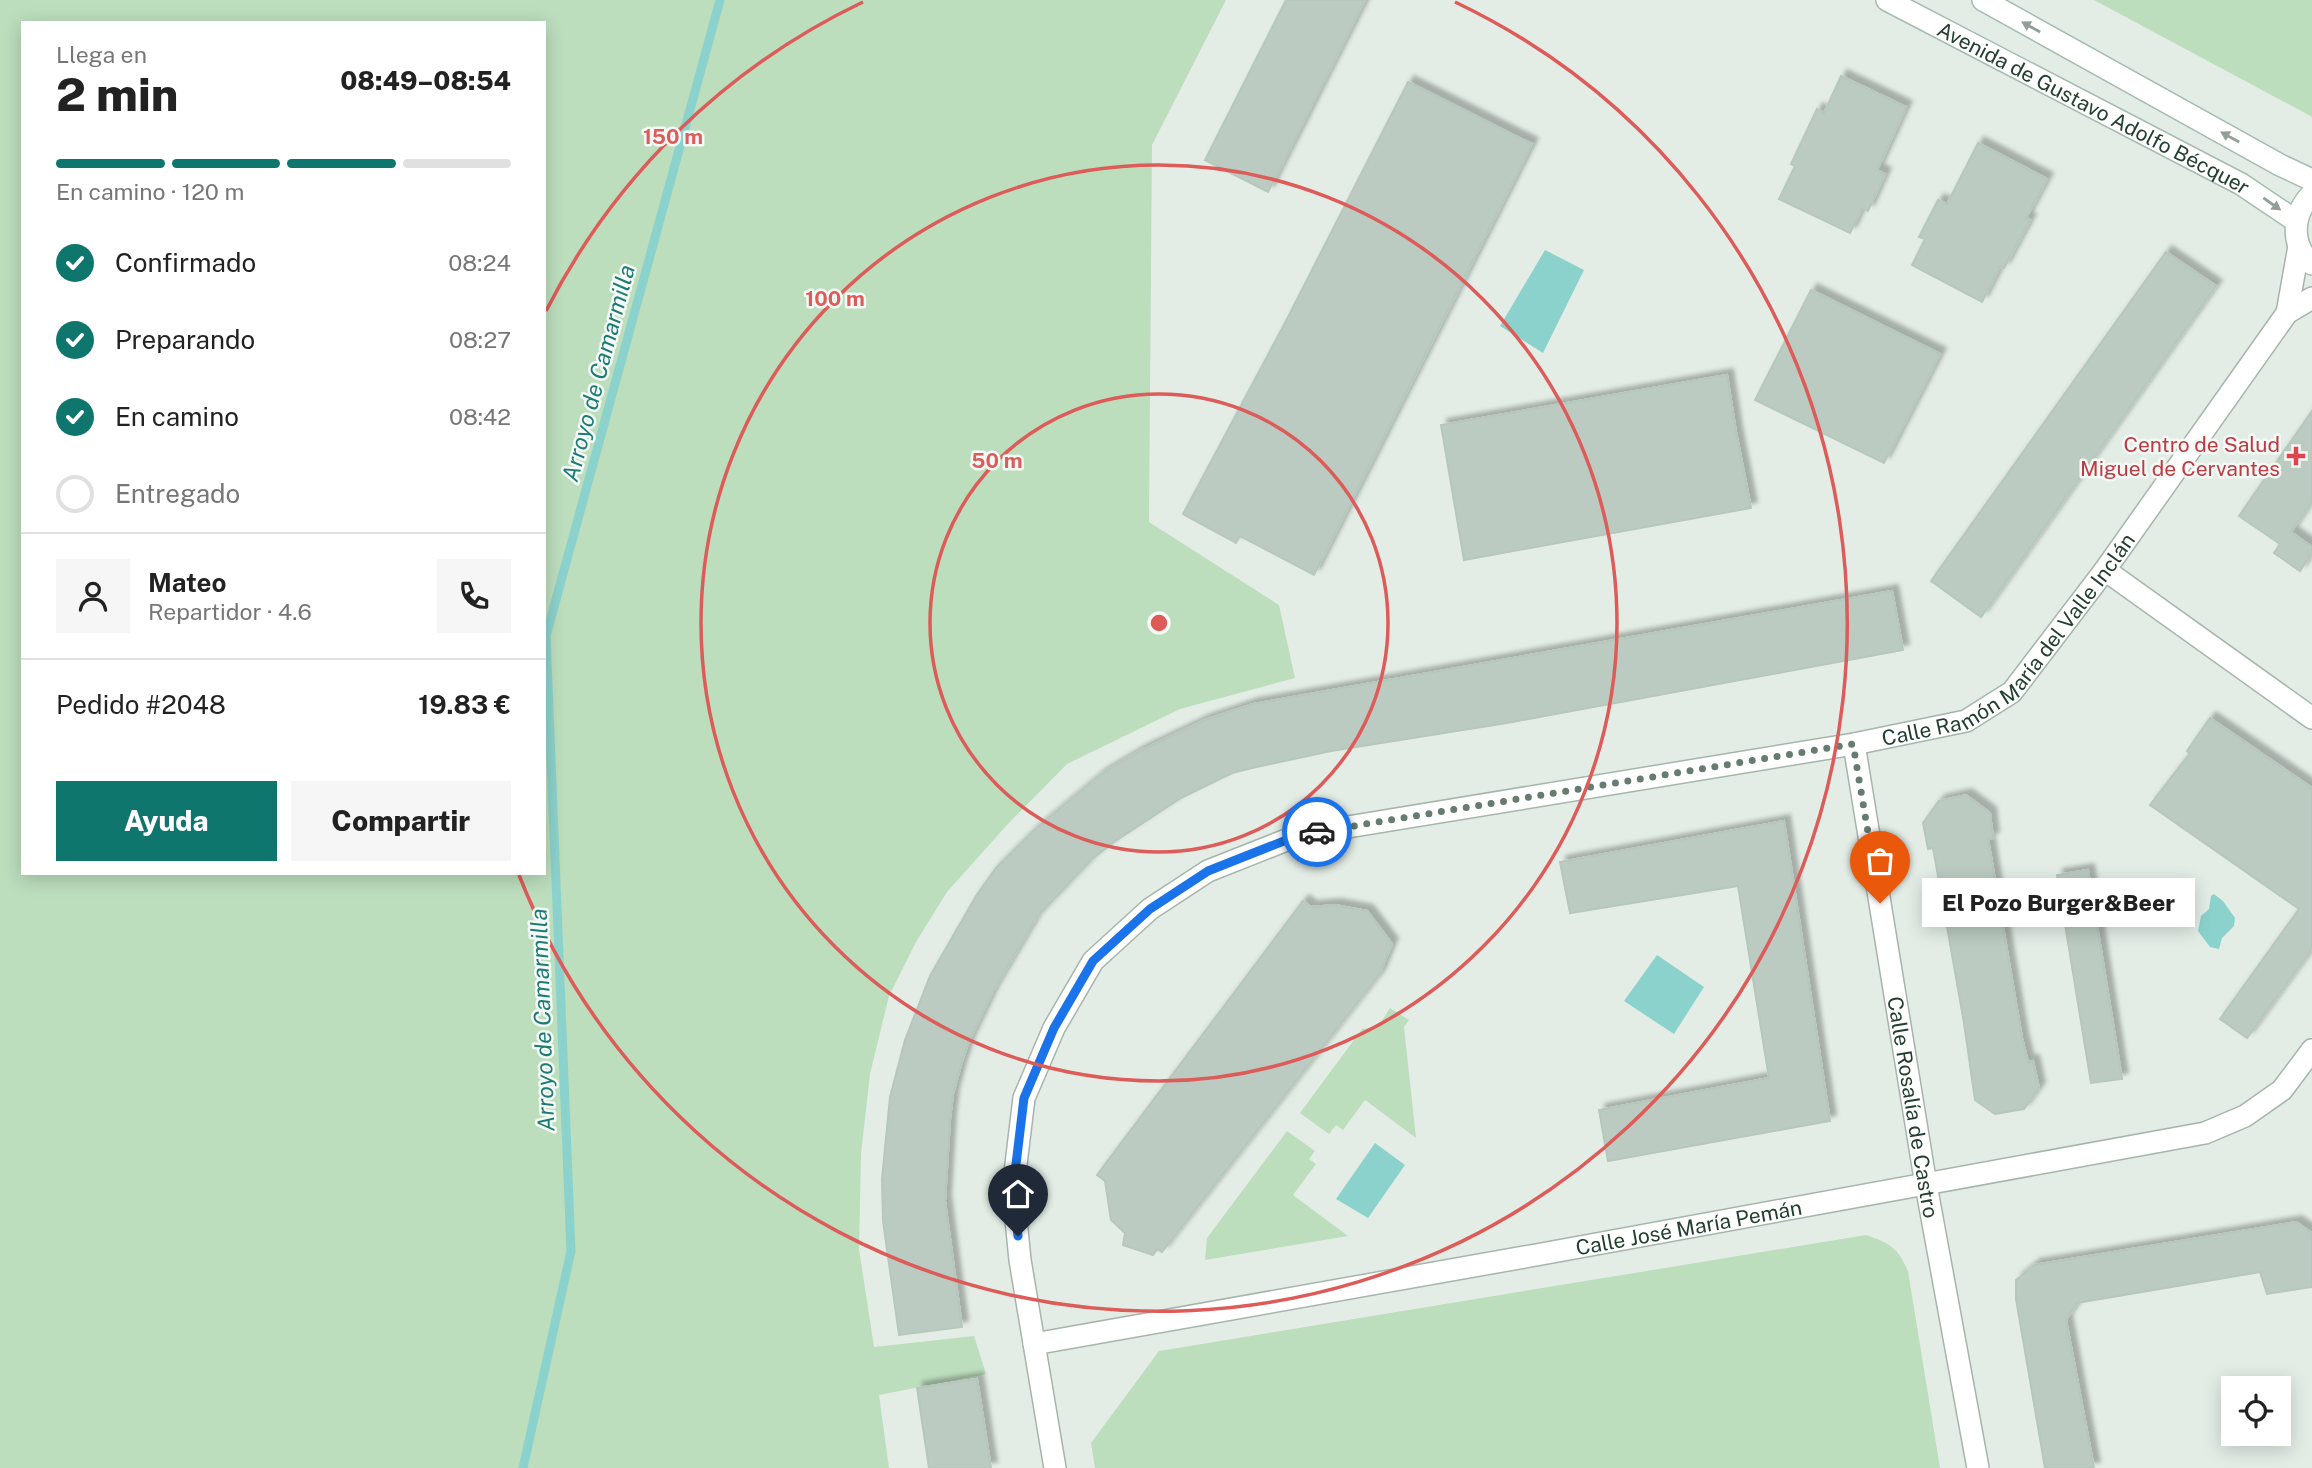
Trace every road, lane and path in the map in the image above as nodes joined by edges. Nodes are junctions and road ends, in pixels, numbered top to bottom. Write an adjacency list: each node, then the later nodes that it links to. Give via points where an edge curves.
1 (1887, 0): 5 (street, Avenida de Gustavo Adolfo Bécquer, one-way to 5, via 2241,184)
2 (1983, 0): 3 (street, Avenida de Gustavo Adolfo Bécquer, one-way to 2)
3 (2312, 180)
4 (2312, 194): 5 (street)
5 (2297, 221): 6 (street, Calle Ramón María del Valle Inclán)
6 (2299, 246): 7 (street); 9 (street, Calle Ramón María del Valle Inclán)
7 (2312, 264)
8 (2312, 298): 9 (street, Calle Ramón María del Valle Inclán)
9 (2287, 313): 10 (street, Calle Ramón María del Valle Inclán)
10 (2105, 570): 11 (street); 12 (street, Calle Ramón María del Valle Inclán, via 2012,692 1966,721)
11 (2312, 718)
12 (1853, 744): 14 (street, Calle Rosalía de Castro); 15 (street, Calle Ramón María del Valle Inclán, via 1299,835 1208,871 1150,909 1093,961 1054,1028 1024,1098 1013,1189)
13 (2312, 1050): 14 (street, Calle José María Pemán, via 2282,1090 2245,1116 2205,1132)
14 (1926, 1185): 15 (street, Calle José María Pemán); 17 (street, Calle Rosalía de Castro)
15 (1034, 1344): 16 (street, Calle Ramón María del Valle Inclán)
16 (1055, 1468)
17 (1978, 1468)

